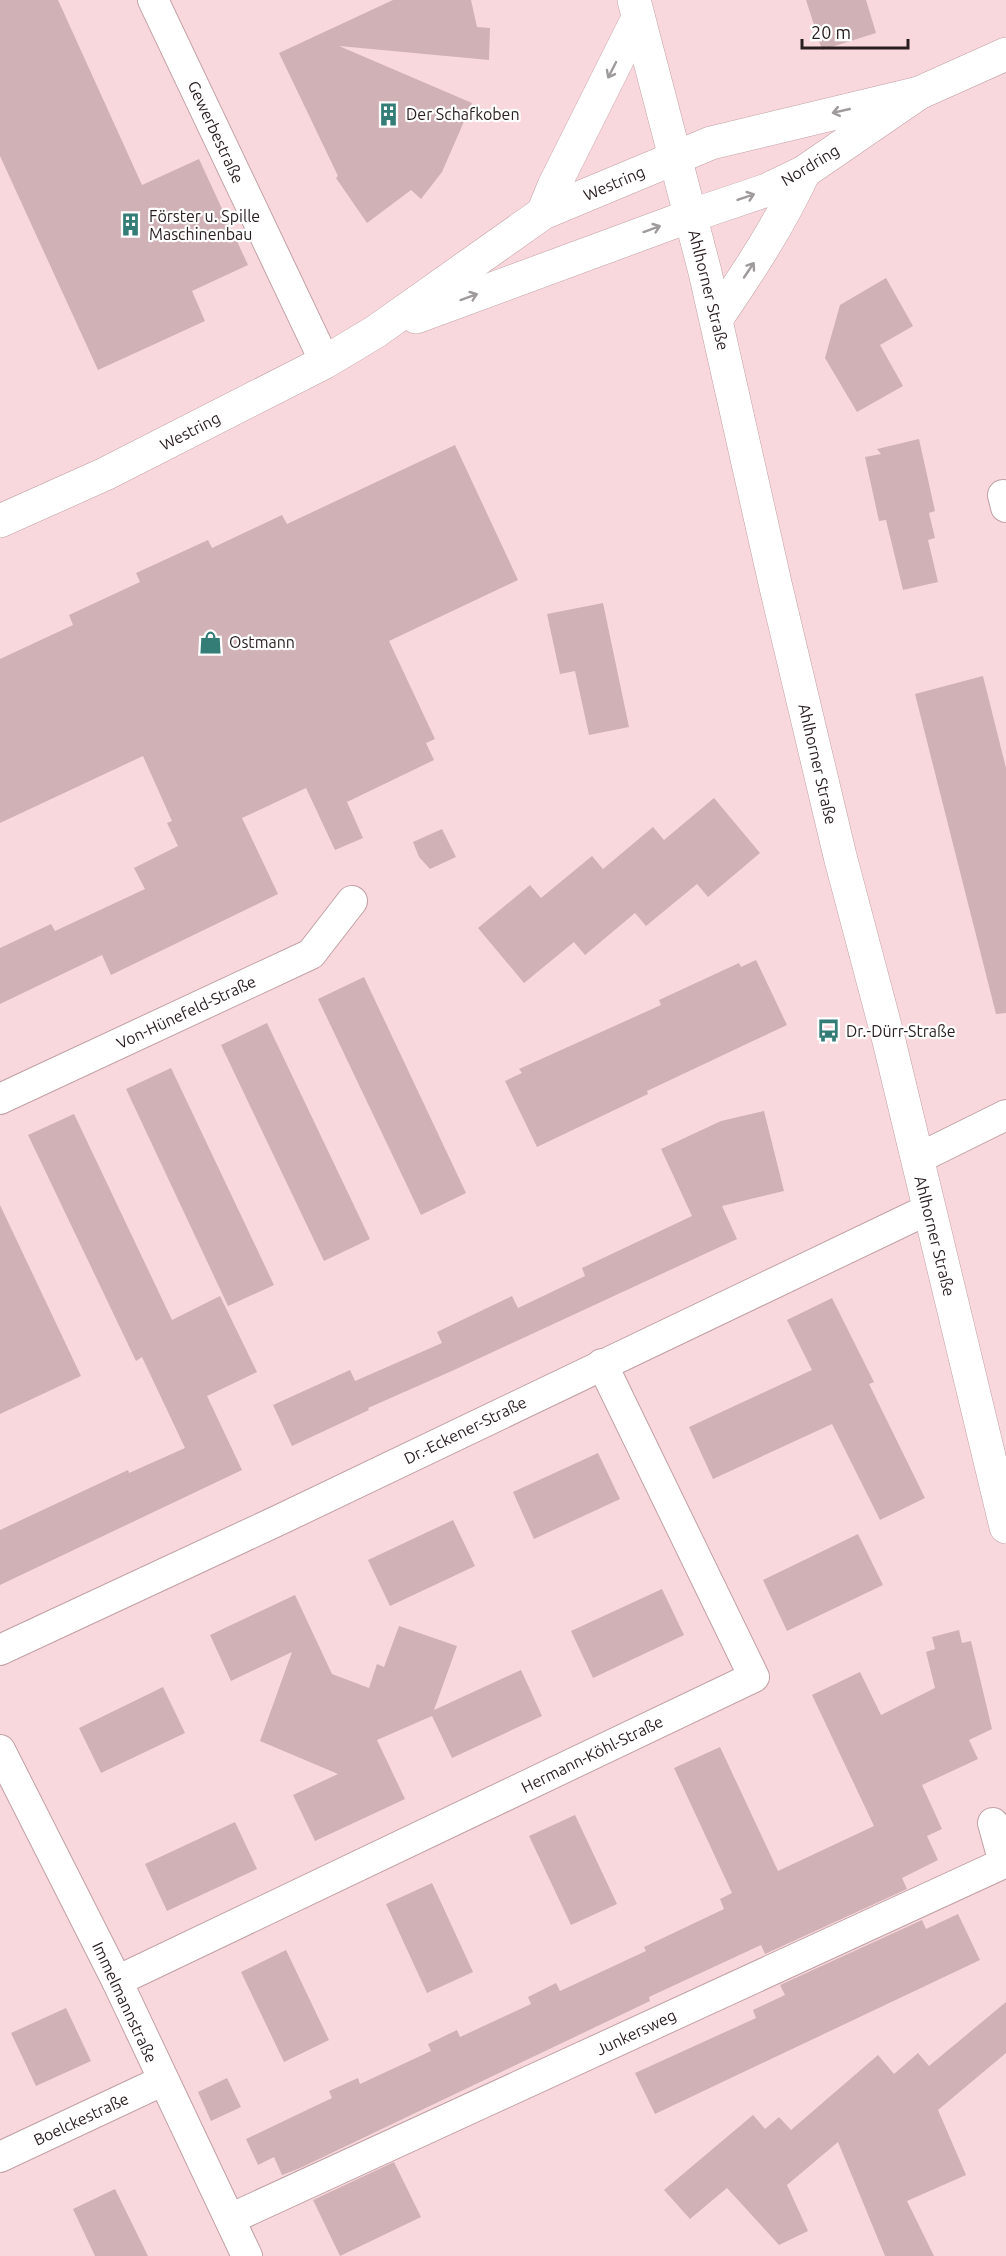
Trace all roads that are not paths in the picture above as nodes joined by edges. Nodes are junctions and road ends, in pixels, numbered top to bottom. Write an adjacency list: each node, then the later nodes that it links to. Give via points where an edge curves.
1 (153, 0): 11 (street, Gewerbestraße)
2 (636, 9): 5 (main road, Ahlhorner Straße); 7 (main road, one-way to 7)
3 (1006, 54): 4 (main road, Nordring)
4 (919, 93): 5 (main road, Nordring, one-way to 5, via 722,140); 6 (main road, Nordring)
5 (676, 158): 7 (main road, Westring); 8 (main road, Ahlhorner Straße)
6 (804, 172): 8 (main road, Nordring, one-way to 6, via 767,190); 9 (main road, one-way to 6, via 761,252)
7 (543, 213): 10 (main road, Westring)
8 (690, 216): 9 (main road, Ahlhorner Straße); 10 (main road, Westring, one-way to 8)
9 (717, 318): 16 (main road, Ahlhorner Straße, via 840,856)
10 (375, 332): 11 (main road, Westring)
11 (325, 362): 12 (main road, Westring, via 105,474)
12 (0, 521)
13 (352, 902): 14 (street, Von-Hünefeld-Straße, via 311,954)
14 (0, 1099)
15 (1006, 1115): 16 (street)
16 (917, 1159): 17 (main road, Ahlhorner Straße)
17 (929, 1209): 18 (street, Dr.-Eckener-Straße); 19 (main road, Ahlhorner Straße)
18 (602, 1364): 20 (street, Dr.-Eckener-Straße); 23 (street, Hermann-Köhl-Straße, via 754,1677)
19 (1006, 1527)
20 (0, 1650)
21 (0, 1750): 23 (street, Immelmannstraße)
22 (993, 1823): 26 (street, Junkersweg, via 1004,1863)
23 (117, 1982): 24 (street, Immelmannstraße)
24 (162, 2081): 25 (street, Boelckestraße); 26 (street, Immelmannstraße)
25 (0, 2157)
26 (230, 2219): 27 (street, Immelmannstraße)
27 (247, 2256)

